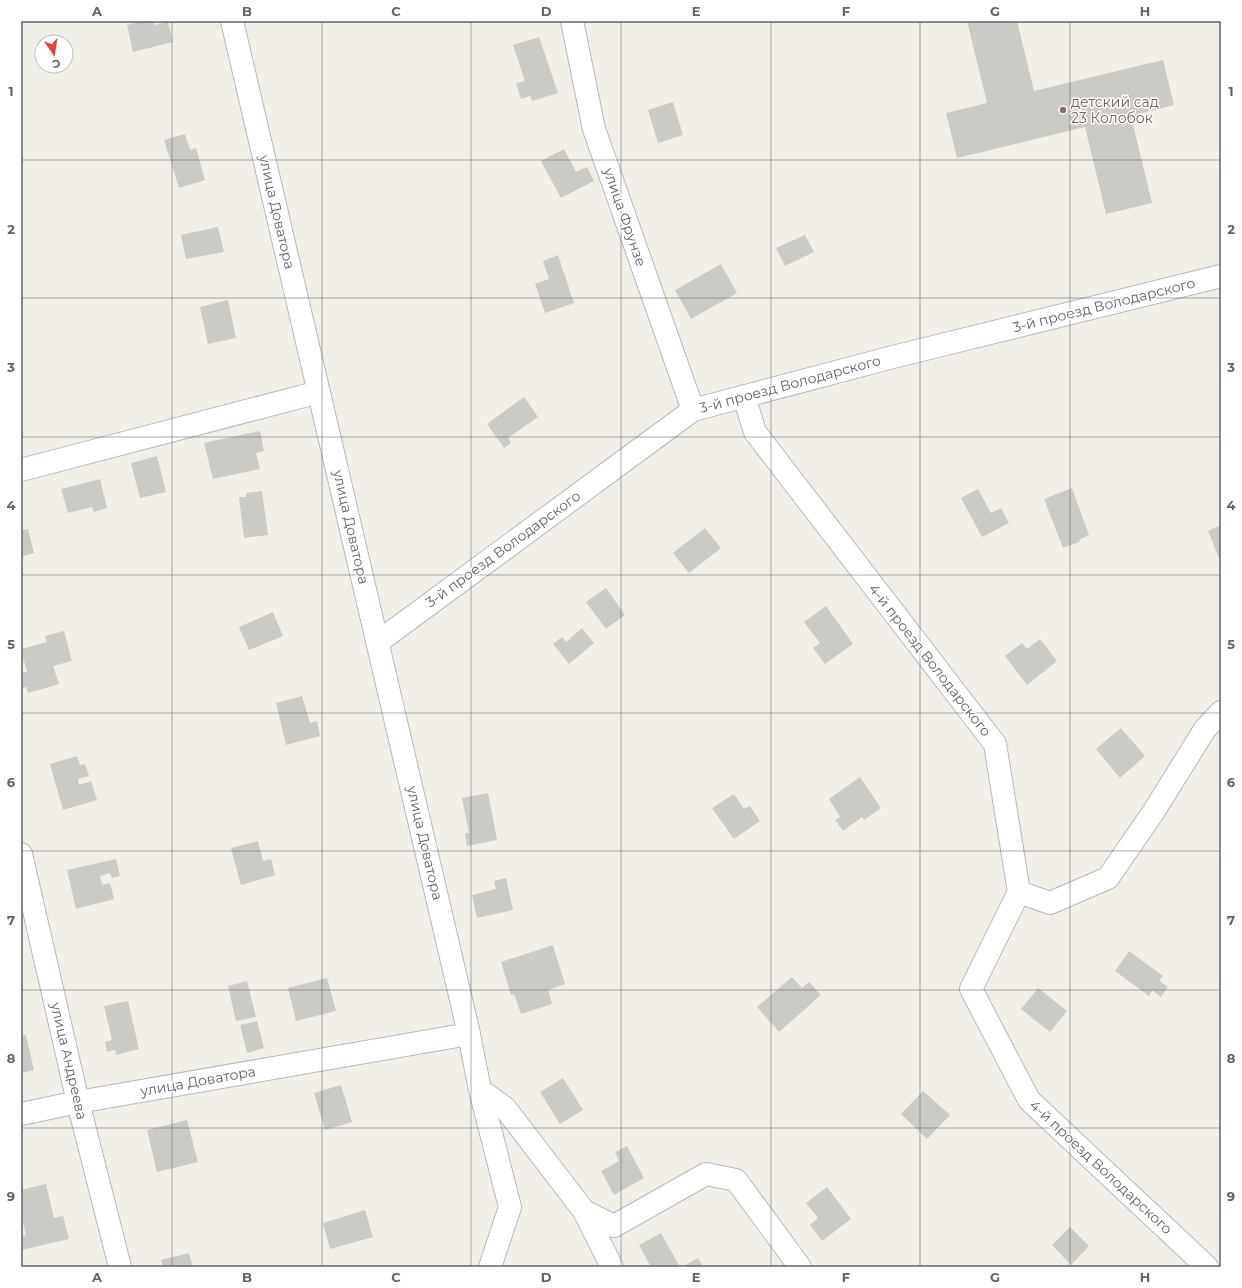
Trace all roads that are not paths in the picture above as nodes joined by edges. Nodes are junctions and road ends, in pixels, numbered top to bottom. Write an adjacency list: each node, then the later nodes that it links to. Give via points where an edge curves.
1 (232, 21): 4 (street, улица Доватора)
2 (572, 21): 6 (street, улица Фрунзе, via 594,130)
3 (1221, 276): 5 (street, 3-й проезд Володарского)
4 (319, 392): 7 (street); 8 (street, улица Доватора)
5 (744, 396): 6 (street, 3-й проезд Володарского); 11 (street, 4-й проезд Володарского, via 755,432 995,744)
6 (693, 410): 8 (street, 3-й проезд Володарского)
7 (21, 470)
8 (378, 642): 12 (street, улица Доватора)
9 (1221, 712): 11 (street, via 1205,729 1108,878 1050,902)
10 (21, 854): 14 (street, улица Андреева)
11 (1019, 892): 21 (street, 4-й проезд Володарского, via 971,989 1029,1100)
12 (469, 1034): 13 (street, улица Доватора); 14 (street, улица Доватора)
13 (480, 1090): 16 (street, via 505,1108); 18 (street, улица Доватора, via 510,1207)
14 (78, 1102): 15 (street, улица Доватора); 17 (street, улица Андреева)
15 (21, 1114)
16 (584, 1210): 19 (street); 20 (street, via 614,1226 706,1174 736,1180)
17 (120, 1267)
18 (490, 1267)
19 (612, 1267)
20 (800, 1267)
21 (1207, 1267)

